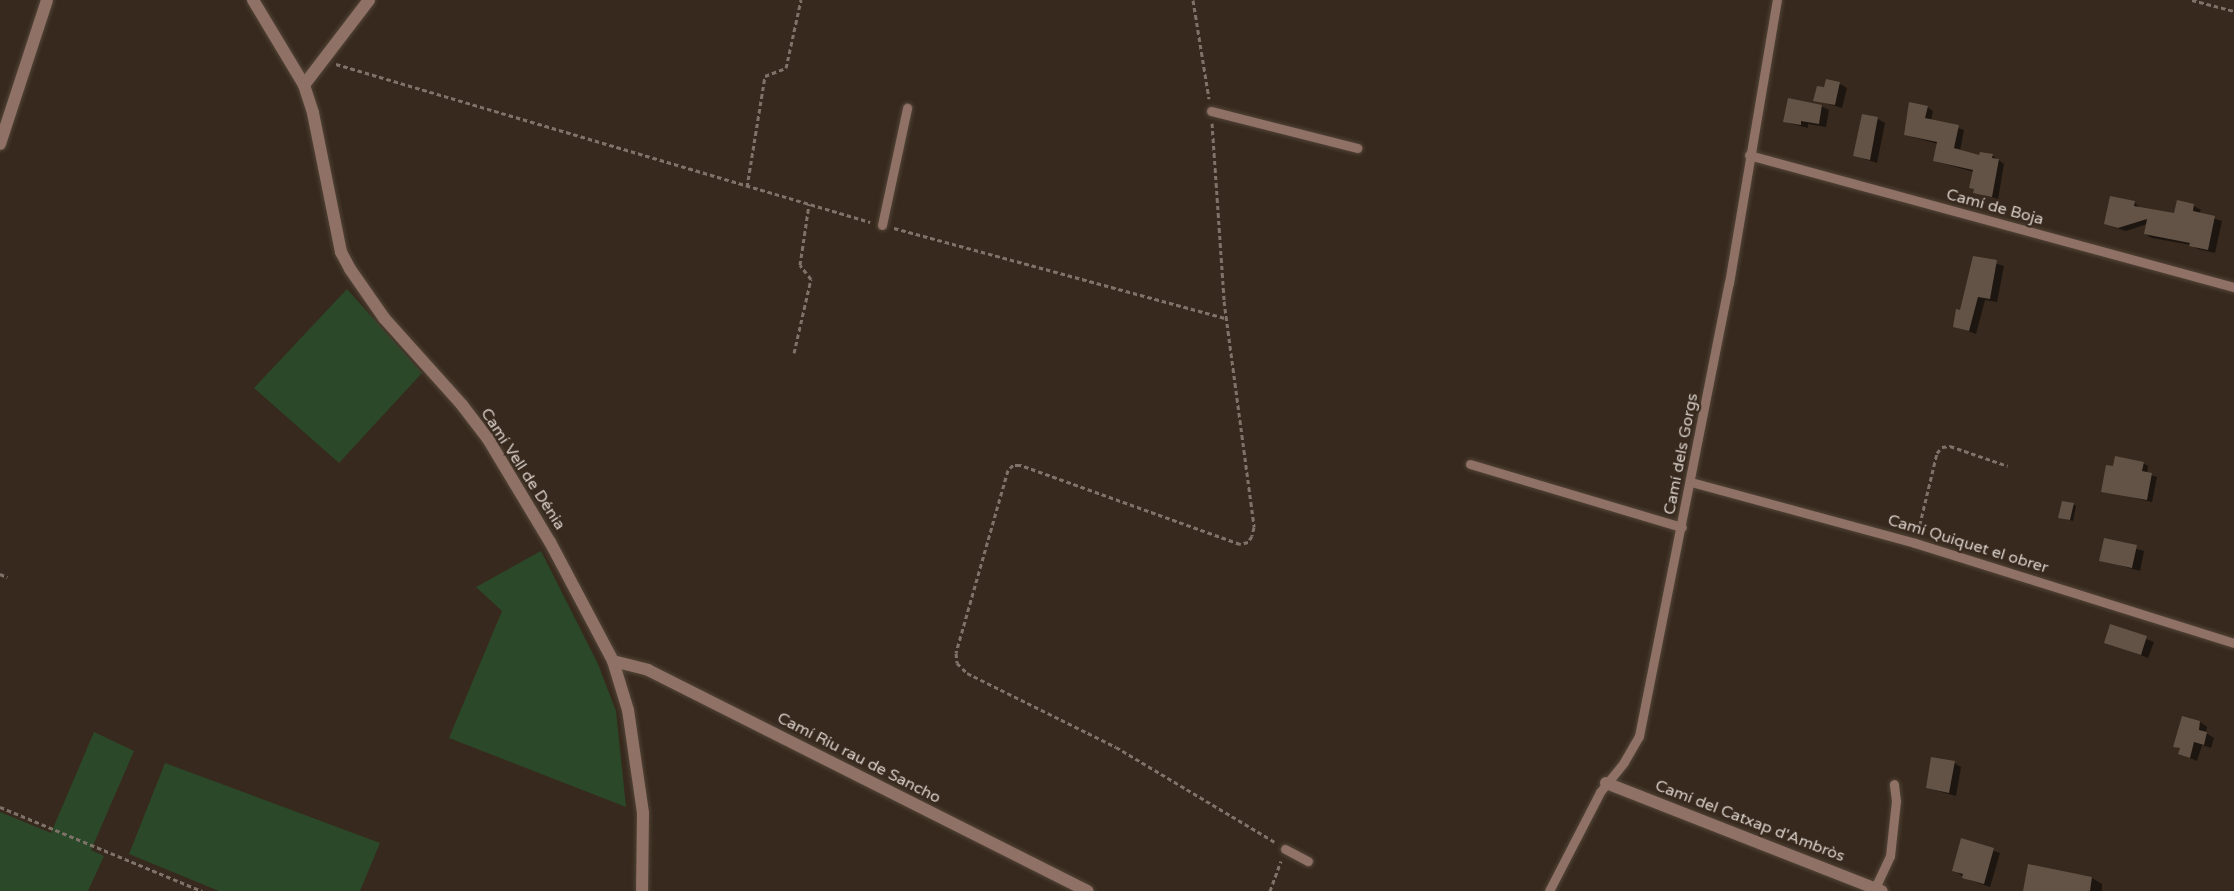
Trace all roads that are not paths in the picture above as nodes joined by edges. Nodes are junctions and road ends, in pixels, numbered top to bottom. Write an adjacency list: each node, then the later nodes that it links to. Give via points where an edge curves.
1 (47, 0): 8 (street)
2 (253, 0): 5 (street, Camí Vell de Dénia)
3 (369, 0): 5 (street)
4 (1777, 0): 10 (lane, Camí dels Gorgs)
5 (304, 85): 17 (street, Camí Vell de Dénia, via 341,252 350,269 384,318 488,439 550,542)
6 (907, 108): 11 (lane)
7 (1211, 111): 9 (lane)
8 (0, 144)
9 (1357, 148)
10 (1749, 155): 12 (lane, Camí de Boja); 14 (lane, Camí dels Gorgs, via 1729,283)
11 (882, 225)
12 (2234, 287)
13 (1470, 464): 15 (lane)
14 (1690, 482): 15 (lane, Camí dels Gorgs); 16 (lane, Camí Quiquet el obrer, via 1915,543)
15 (1682, 527): 18 (lane, Camí dels Gorgs, via 1639,735)
16 (2234, 643)
17 (613, 661): 24 (street, Camí Vell de Dénia, via 628,710 643,813); 25 (street, Camí Riu rau de Sancho, via 648,670)
18 (1606, 783): 22 (street, Camí del Catxap d'Ambròs); 26 (lane, Camí dels Gorgs)
19 (1894, 784): 23 (lane, via 1890,856)
20 (1285, 849): 21 (lane)
21 (1308, 861)
22 (1857, 886): 23 (street, Camí del Catxap d'Ambròs)
23 (1879, 890)
24 (642, 891)
25 (1088, 891)
26 (1549, 891)

